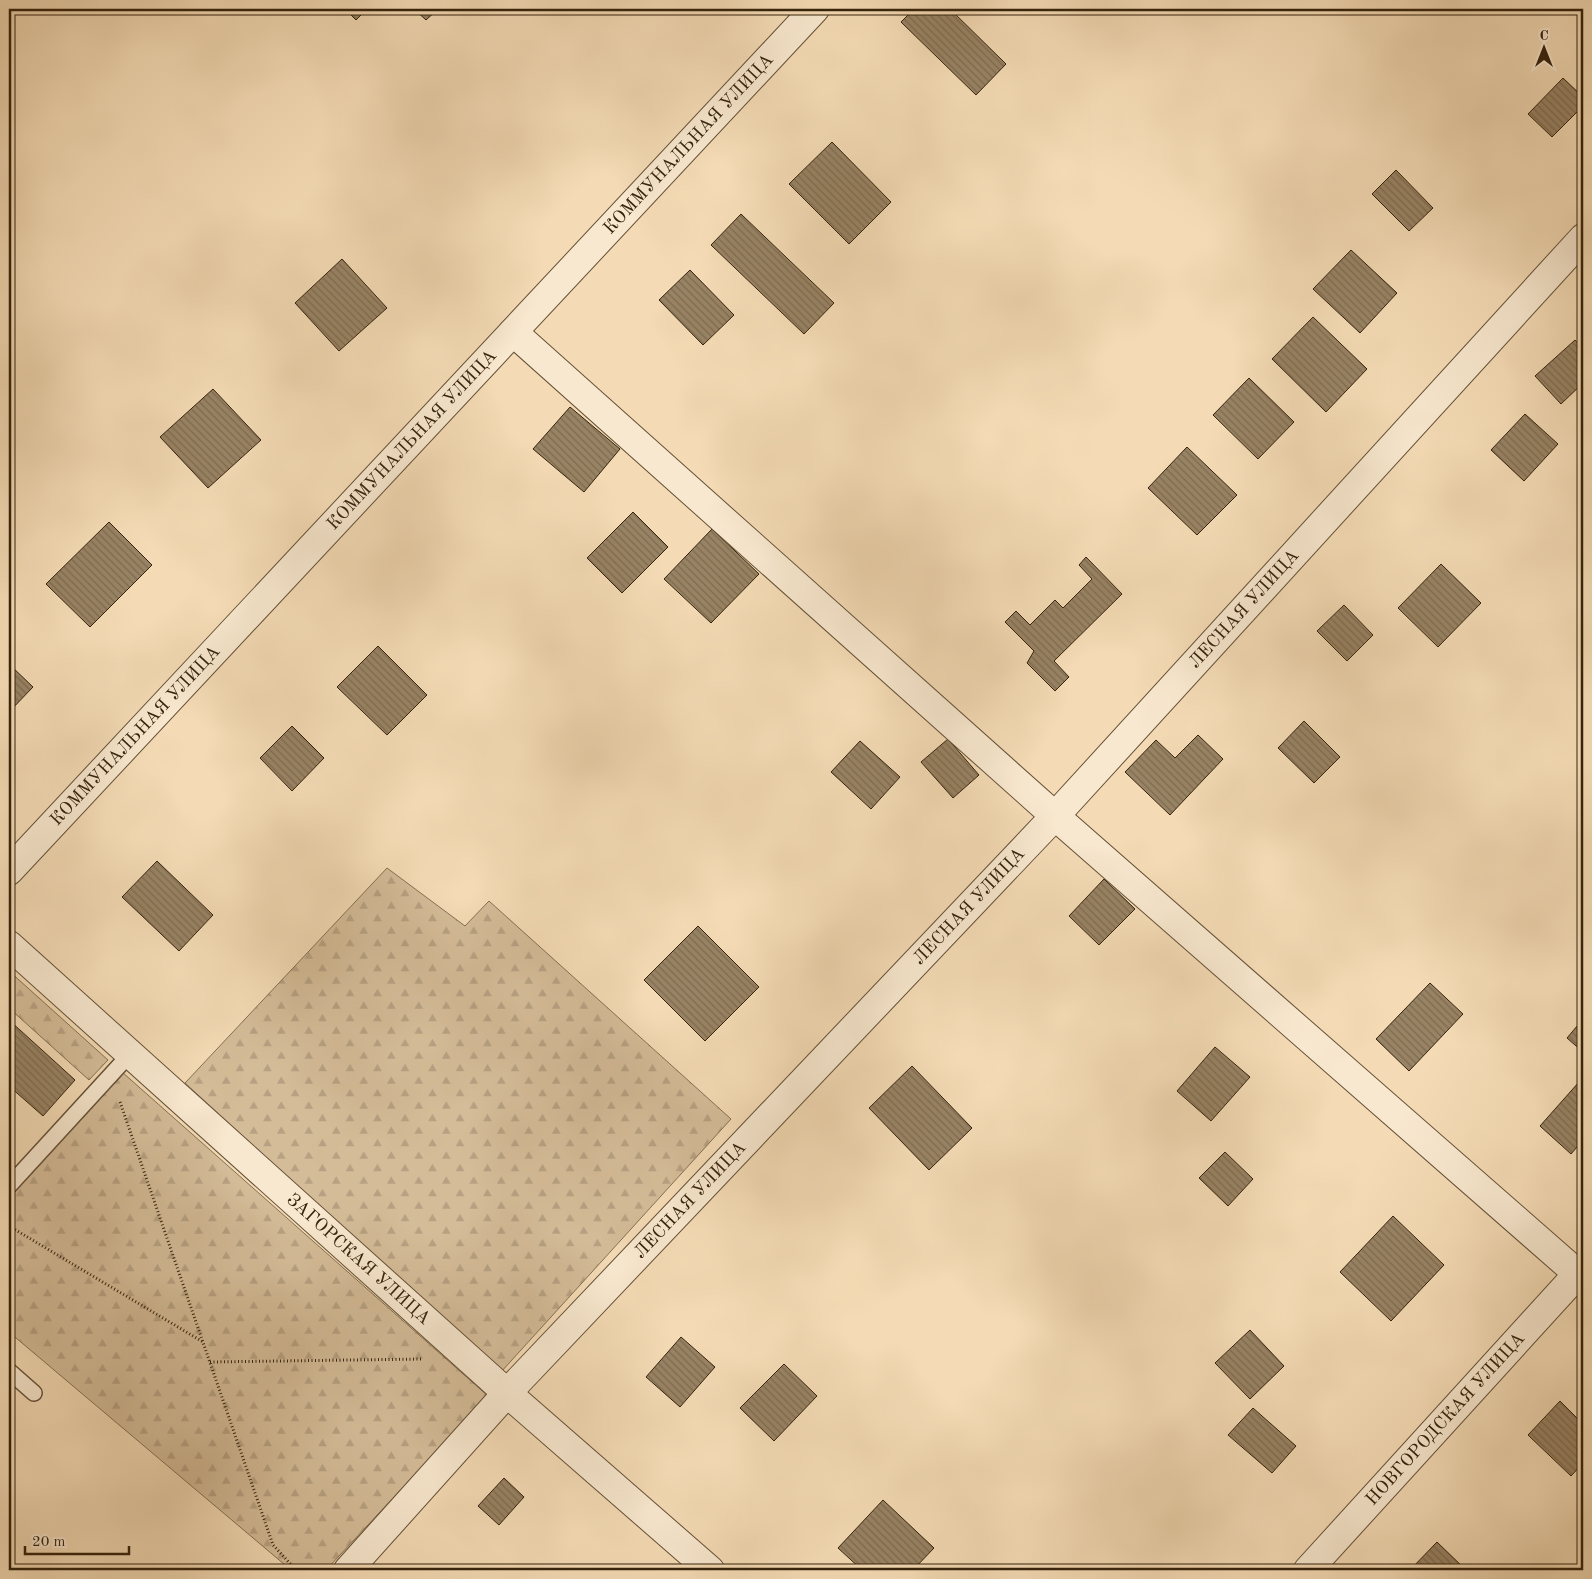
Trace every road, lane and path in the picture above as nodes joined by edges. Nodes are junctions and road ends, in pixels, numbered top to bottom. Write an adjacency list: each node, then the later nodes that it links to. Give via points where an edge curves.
1 (815, 9): 3 (street, КОММУНАЛЬНАЯ УЛИЦА)
2 (1583, 238): 4 (street, ЛЕСНАЯ УЛИЦА)
3 (513, 332): 4 (street); 5 (street, КОММУНАЛЬНАЯ УЛИЦА)
4 (1055, 816): 11 (street); 17 (street, ЛЕСНАЯ УЛИЦА)
5 (9, 871)
6 (9, 945): 7 (street, ЗАГОРСКАЯ УЛИЦА)
7 (130, 1054): 8 (lane); 13 (street, ЗАГОРСКАЯ УЛИЦА)
8 (110, 1073): 9 (lane); 12 (path)
9 (9, 1186)
10 (9, 1226): 12 (path)
11 (1581, 1271): 21 (street, НОВГОРОДСКАЯ УЛИЦА)
12 (203, 1342): 14 (path)
13 (468, 1358): 14 (path); 17 (street, ЗАГОРСКАЯ УЛИЦА)
14 (210, 1362): 18 (path, via 274,1545)
15 (9, 1371): 16 (lane)
16 (34, 1392)
17 (507, 1393): 19 (street, ЛЕСНАЯ УЛИЦА); 20 (street, ЗАГОРСКАЯ УЛИЦА)
18 (296, 1570)
19 (348, 1570)
20 (710, 1570)
21 (1308, 1570)

